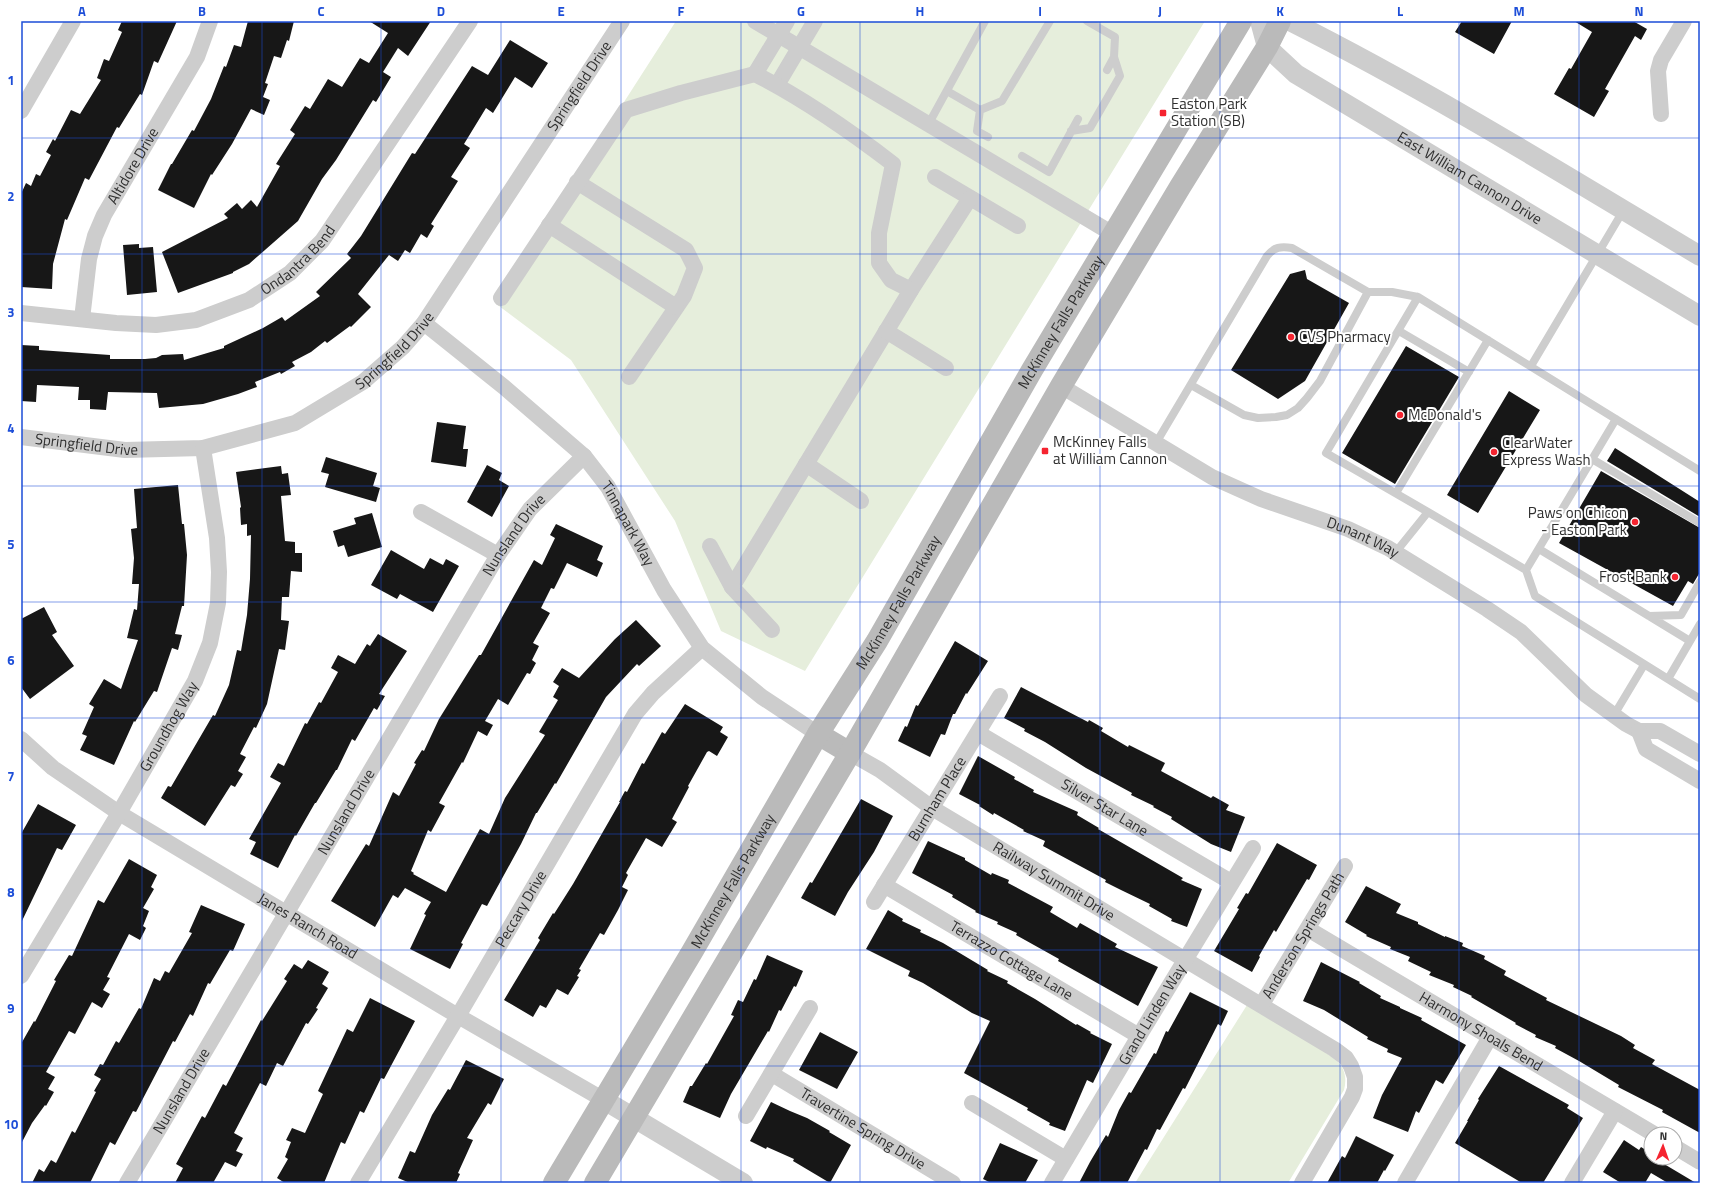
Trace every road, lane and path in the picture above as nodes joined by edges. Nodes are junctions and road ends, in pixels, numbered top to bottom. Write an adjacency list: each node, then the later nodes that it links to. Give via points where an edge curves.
1 (73, 21): 25 (street)
2 (210, 21): 48 (street, Altidore Drive, via 197,57 104,215 95,236 89,259)
3 (470, 21): 48 (street, Ondantra Bend, via 322,241 290,273 249,300 196,320 156,325)
4 (622, 21): 49 (street, Springfield Drive)
5 (755, 21): 16 (street)
6 (787, 21): 16 (street)
7 (815, 21): 18 (street)
8 (985, 21): 23 (lane)
9 (1050, 21): 24 (lane, via 1002,101)
10 (1087, 21): 19 (lane, via 1115,37)
11 (1241, 21): 38 (main road, McKinney Falls Parkway)
12 (1260, 21): 17 (street)
13 (1280, 21): 17 (main road)
14 (1290, 21): 35 (street, via 1423,91)
15 (1684, 21): 26 (street, via 1661,60 1658,71)
16 (779, 35): 18 (street); 21 (street)
17 (1267, 47): 39 (street, East William Cannon Drive, via 1296,74); 58 (main road)
18 (799, 48): 22 (street); 28 (street)
19 (1114, 57): 20 (lane); 29 (lane, via 1120,76 1090,128)
20 (1107, 70)
21 (756, 74): 22 (street); 33 (street, via 626,110)
22 (777, 85): 41 (street, via 894,164 879,232 879,263 891,280)
23 (947, 91): 24 (lane); 28 (lane)
24 (980, 110): 30 (lane, via 978,131)
25 (21, 111)
26 (1661, 114)
27 (1078, 119): 29 (lane)
28 (928, 125): 38 (street)
29 (1071, 131): 31 (lane, via 1050,172)
30 (988, 137)
31 (1022, 156)
32 (935, 177): 34 (street)
33 (578, 182): 36 (street); 45 (street, via 686,250 695,268 684,296)
34 (970, 198): 37 (street); 41 (street)
35 (1624, 210): 39 (lane); 40 (street)
36 (549, 225): 43 (street); 45 (street)
37 (1018, 226)
38 (1113, 234): 91 (main road, McKinney Falls Parkway, via 877,641)
39 (1597, 254): 47 (street, East William Cannon Drive); 53 (lane)
40 (1700, 256)
41 (911, 290): 50 (street)
42 (1368, 292): 44 (lane, via 1392,292); 57 (lane, via 1320,381 1298,408 1287,415 1258,418 1244,415); 57 (lane, via 1292,248 1278,247 1272,250)
43 (501, 298)
44 (1418, 298): 51 (lane); 52 (lane)
45 (676, 307): 56 (street)
46 (21, 313): 48 (street, Ondantra Bend)
47 (1700, 316)
48 (82, 320)
49 (424, 323): 62 (street, Springfield Drive, via 403,347 363,382 296,423); 63 (street, Tinnapark Way)
50 (886, 331): 54 (street); 65 (street)
51 (1398, 331): 55 (lane); 67 (lane, via 1326,453)
52 (1488, 340): 53 (lane); 55 (lane)
53 (1531, 366): 59 (lane)
54 (946, 368)
55 (1469, 372): 67 (lane)
56 (629, 377)
57 (1191, 385): 61 (lane)
58 (1061, 386): 61 (street, Dunant Way); 93 (main road)
59 (1616, 419): 64 (lane); 66 (lane)
60 (21, 437): 62 (street, Springfield Drive, via 125,450)
61 (1156, 443): 74 (street, Dunant Way, via 1236,489 1348,529)
62 (203, 448): 97 (street, Groundhog Way, via 217,538 219,572 218,603 210,643 194,681)
63 (584, 456): 75 (street, Nunsland Drive, via 530,509); 83 (street, Tinnapark Way, via 608,487 664,590)
64 (1592, 459): 71 (lane); 73 (lane)
65 (806, 464): 68 (street); 78 (street)
66 (1700, 471)
67 (1396, 493): 70 (lane)
68 (861, 501)
69 (421, 512): 75 (street)
70 (1428, 512): 74 (lane); 76 (lane)
71 (1700, 523)
72 (710, 546): 78 (street)
73 (1539, 549): 76 (lane); 79 (lane)
74 (1395, 553): 88 (street, Dunant Way, via 1521,632 1570,680)
75 (498, 555): 103 (street, Nunsland Drive)
76 (1526, 570): 84 (lane, via 1535,596)
77 (1700, 582): 79 (lane, via 1681,615)
78 (732, 586): 81 (street)
79 (1648, 616): 82 (lane)
80 (1700, 624): 82 (lane)
81 (772, 630)
82 (1690, 642): 85 (lane)
83 (702, 648): 91 (street, Tinnapark Way, via 762,697); 109 (street, Peccary Drive, via 653,693 635,714)
84 (1644, 664): 85 (lane); 88 (lane)
85 (1668, 679): 87 (lane)
86 (1000, 696): 90 (street, Burnham Place)
87 (1700, 699)
88 (1614, 715): 89 (street, Dunant Way)
89 (1639, 731): 94 (street, via 1660,731); 95 (street, via 1646,749)
90 (978, 733): 96 (street, Burnham Place); 100 (street, Silver Star Lane)
91 (818, 734): 93 (main road); 113 (main road, McKinney Falls Parkway)
92 (21, 739): 97 (street, Janes Ranch Road, via 53,768)
93 (850, 752): 96 (street, Railway Summit Drive, via 880,770); 117 (main road)
94 (1700, 754)
95 (1700, 781)
96 (932, 808): 101 (street, Burnham Place); 105 (street, Railway Summit Drive)
97 (119, 813): 103 (street, Janes Ranch Road); 106 (street, Groundhog Way)
98 (1253, 848): 100 (street, Grand Linden Way)
99 (1345, 866): 104 (street, Anderson Springs Path)
100 (1231, 882): 105 (street, Grand Linden Way)
101 (884, 885): 102 (street, Burnham Place); 110 (street, Terrazzo Cottage Lane)
102 (874, 902)
103 (288, 913): 109 (street, Janes Ranch Road); 122 (street, Nunsland Drive)
104 (1308, 929): 107 (street, Anderson Springs Path); 111 (street, Harmony Shoals Bend)
105 (1185, 959): 107 (street, Railway Summit Drive); 110 (street, Grand Linden Way)
106 (21, 976)
107 (1262, 1004): 129 (street, Railway Summit Drive, via 1346,1058 1355,1077 1352,1097)
108 (810, 1008): 112 (street)
109 (458, 1016): 113 (street, Janes Ranch Road); 123 (street, Peccary Drive)
110 (1139, 1036): 120 (street, Grand Linden Way)
111 (1490, 1037): 115 (street, Harmony Shoals Bend); 130 (street)
112 (772, 1074): 116 (street); 127 (street, Travertine Spring Drive)
113 (604, 1100): 117 (street); 124 (main road, McKinney Falls Parkway)
114 (972, 1103): 120 (street)
115 (1615, 1111): 118 (street, Harmony Shoals Bend); 131 (street)
116 (746, 1116)
117 (634, 1118): 125 (main road); 126 (street)
118 (1643, 1128)
119 (1683, 1152): 121 (street)
120 (1066, 1159): 128 (street, Grand Linden Way)
121 (1700, 1162)
122 (127, 1183)
123 (358, 1183)
124 (554, 1183)
125 (595, 1183)
126 (743, 1183)
127 (953, 1183)
128 (1052, 1183)
129 (1302, 1183)
130 (1405, 1183)
131 (1572, 1183)

